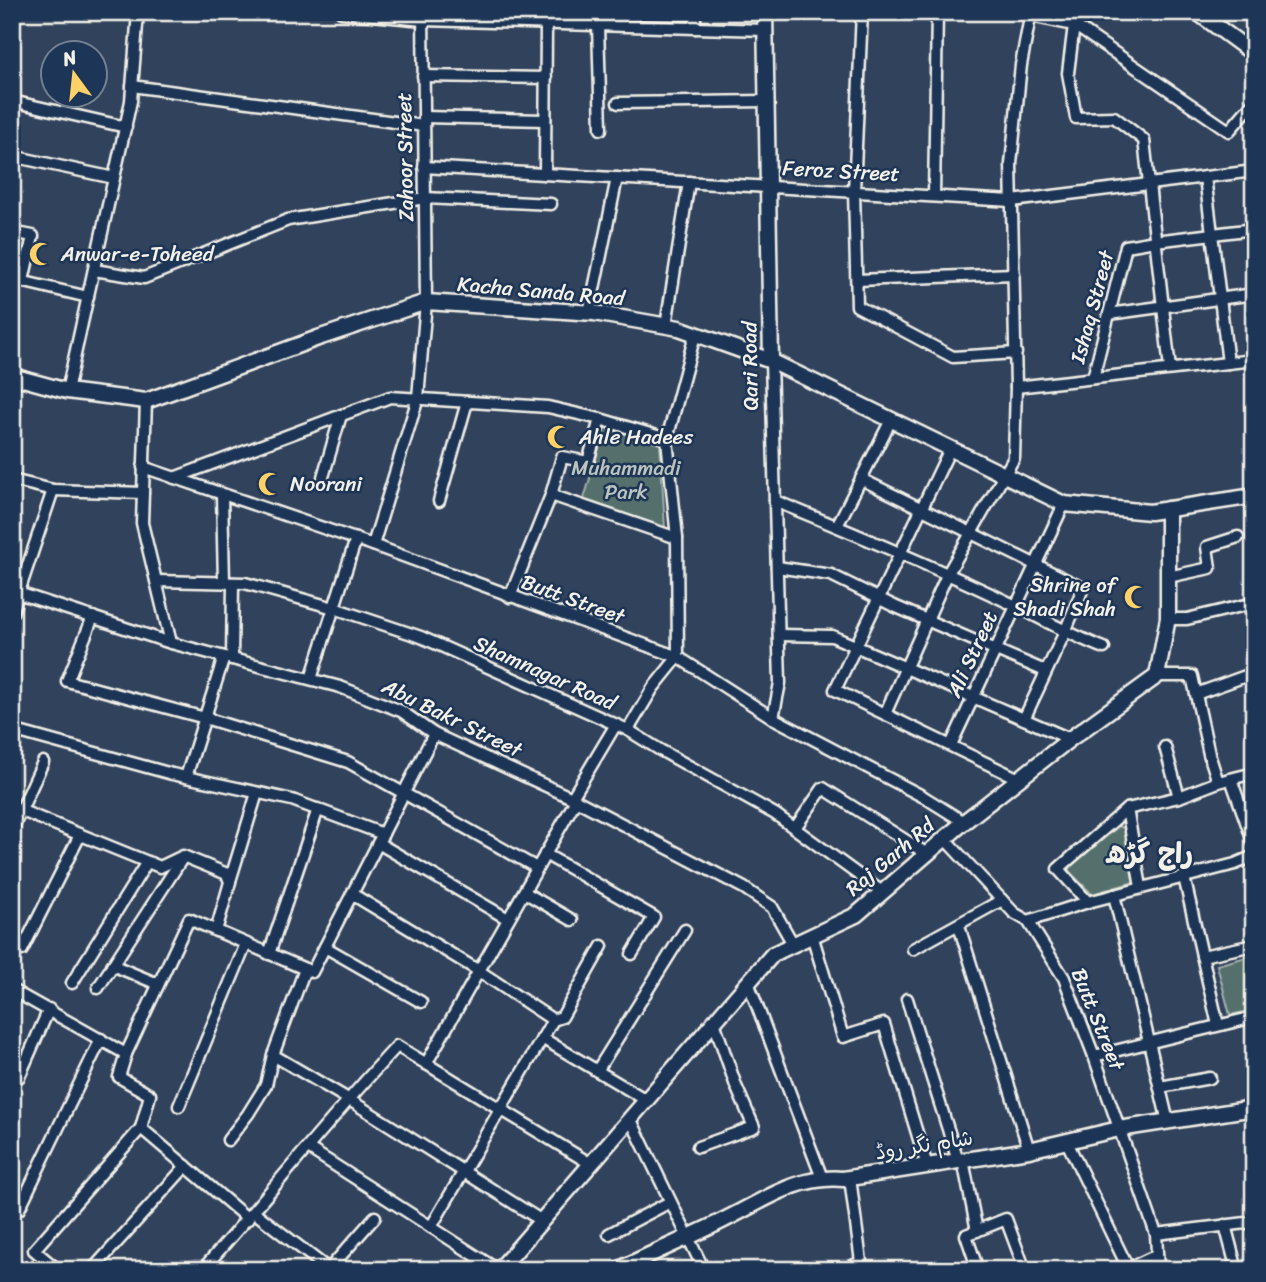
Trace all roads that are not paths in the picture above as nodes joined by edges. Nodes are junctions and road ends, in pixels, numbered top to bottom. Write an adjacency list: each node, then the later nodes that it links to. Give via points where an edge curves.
1 (138, 12): 19 (street)
2 (341, 12): 10 (street)
3 (695, 12): 14 (street)
4 (765, 12): 15 (main road, Qari Road)
5 (862, 12): 38 (street)
6 (937, 12): 39 (street)
7 (1082, 12): 13 (street)
8 (1197, 12): 16 (main road)
9 (1030, 14): 13 (street); 41 (street, via 1021,65)
10 (423, 16): 11 (street); 17 (street, Zahoor Street)
11 (546, 24): 12 (street); 18 (street)
12 (598, 25): 14 (street); 27 (street)
13 (1074, 25): 22 (street, via 1229,131); 36 (street, via 1068,73 1074,116 1079,120 1114,117 1144,139)
14 (695, 28): 15 (street)
15 (765, 30): 21 (main road, Qari Road)
16 (1251, 48)
17 (423, 76): 18 (street); 25 (street, Zahoor Street)
18 (546, 78): 24 (street)
19 (132, 86): 25 (street); 26 (street)
20 (12, 101): 26 (street)
21 (766, 101): 23 (street); 37 (main road, Qari Road)
22 (1254, 102)
23 (618, 103)
24 (545, 120): 25 (street); 31 (street)
25 (424, 121): 29 (street, Zahoor Street)
26 (126, 127): 33 (street)
27 (601, 130)
28 (12, 156): 33 (street)
29 (424, 167): 31 (street, Feroz Street); 40 (street, Zahoor Street)
30 (1254, 171): 32 (street, Feroz Street)
31 (545, 174): 34 (street, Feroz Street)
32 (1205, 177): 36 (street, Feroz Street); 45 (street)
33 (114, 178): 47 (street)
34 (617, 178): 35 (street, Feroz Street); 56 (street)
35 (689, 182): 37 (street, Feroz Street); 58 (street)
36 (1148, 185): 41 (street, Feroz Street); 46 (street)
37 (767, 187): 38 (street, Feroz Street); 62 (main road, Qari Road)
38 (854, 191): 39 (street, Feroz Street); 50 (street)
39 (934, 196): 41 (street, Feroz Street)
40 (425, 198): 42 (street); 47 (street, via 288,220 144,278); 54 (street, Zahoor Street)
41 (1012, 201): 48 (street)
42 (551, 204)
43 (1254, 229): 45 (street, Ishaq Street)
44 (12, 232): 49 (street, via 33,236)
45 (1212, 234): 46 (street, Ishaq Street); 53 (street)
46 (1155, 240): 55 (street); 57 (street, Ishaq Street, via 1126,246)
47 (94, 270): 52 (street)
48 (1014, 274): 50 (street); 60 (street)
49 (18, 280): 52 (street)
50 (857, 281): 60 (street, via 857,306 953,357)
51 (1254, 294): 53 (street)
52 (88, 297): 68 (street)
53 (1220, 298): 55 (street); 63 (street)
54 (426, 302): 56 (main road, Kacha Sanda Road); 69 (street, Zahoor Street); 70 (main road, Kacha Sanda Road)
55 (1163, 306): 57 (street); 64 (street)
56 (589, 313): 58 (main road, Kacha Sanda Road)
57 (1109, 314): 66 (street, Ishaq Street)
58 (666, 326): 59 (main road, Kacha Sanda Road)
59 (695, 335): 62 (main road, Kacha Sanda Road); 75 (street)
60 (1016, 353): 67 (street)
61 (1254, 360): 63 (street)
62 (771, 361): 74 (main road, Kacha Sanda Road); 89 (street, Qari Road)
63 (1228, 363): 64 (street)
64 (1170, 369): 66 (street)
65 (12, 376): 68 (main road, Kacha Sanda Road)
66 (1093, 378): 67 (street)
67 (1016, 387): 78 (street, via 1014,458)
68 (67, 391): 70 (main road, Kacha Sanda Road)
69 (418, 398): 71 (street); 72 (street, via 390,397); 98 (street, Zahoor Street)
70 (146, 401): 77 (street)
71 (467, 402): 73 (street, via 548,407); 88 (street)
72 (341, 415): 79 (street); 80 (street)
73 (600, 419): 75 (street); 86 (street, via 588,462 562,457)
74 (891, 420): 76 (main road, Kacha Sanda Road); 81 (street)
75 (667, 439): 96 (street)
76 (950, 449): 78 (main road, Kacha Sanda Road); 91 (street)
77 (143, 467): 80 (street, Butt Street); 84 (street)
78 (1004, 476): 90 (main road, Kacha Sanda Road); 94 (street)
79 (323, 477)
80 (174, 478): 85 (street, Butt Street)
81 (861, 479): 91 (street); 93 (street)
82 (12, 480): 83 (street)
83 (53, 490): 84 (street); 106 (street)
84 (143, 493): 104 (street, via 142,523)
85 (222, 494): 97 (street, Butt Street); 105 (street)
86 (551, 495): 96 (street); 107 (street)
87 (1254, 496): 92 (main road, Kacha Sanda Road)
88 (439, 501)
89 (775, 501): 93 (street); 101 (street, Qari Road)
90 (1065, 505): 92 (main road, Kacha Sanda Road, via 1150,512); 100 (street, Ali Street)
91 (921, 508): 94 (street); 99 (street)
92 (1168, 509): 103 (main road)
93 (837, 526): 99 (street)
94 (971, 533): 100 (street); 102 (street)
95 (1237, 537): 103 (street, via 1207,547 1210,568)
96 (677, 538): 122 (street)
97 (356, 539): 98 (street, Butt Street); 111 (street)
98 (373, 545): 107 (street, Butt Street)
99 (900, 554): 102 (street); 108 (street)
100 (1036, 565): 110 (street, Ali Street); 116 (street, via 1083,588)
101 (777, 568): 108 (street, via 831,575); 117 (street, Qari Road)
102 (947, 575): 110 (street); 115 (street)
103 (1168, 577): 114 (main road)
104 (156, 580): 105 (street, Shamnagar Road); 118 (street)
105 (228, 583): 111 (street, Shamnagar Road, via 245,583); 123 (street)
106 (16, 592): 112 (street); 113 (street, Abu Bakr Street)
107 (510, 597): 122 (street, Butt Street)
108 (879, 598): 115 (street); 119 (street)
109 (1254, 603): 114 (street, via 1187,619)
110 (1016, 606): 116 (street); 121 (street, Ali Street)
111 (334, 608): 128 (street); 135 (street, Shamnagar Road, via 421,637)
112 (12, 613)
113 (93, 617): 118 (street, Abu Bakr Street); 132 (street, via 67,681)
114 (1167, 619): 127 (main road)
115 (927, 620): 121 (street); 124 (street)
116 (1065, 632): 120 (street); 125 (street)
117 (779, 635): 119 (street, via 832,636); 133 (street, Qari Road, via 780,683)
118 (172, 643): 123 (street, Abu Bakr Street)
119 (856, 646): 124 (street); 131 (street, via 835,690)
120 (1104, 648)
121 (996, 650): 125 (street); 130 (street, Ali Street)
122 (678, 657): 133 (street, Butt Street); 137 (street)
123 (228, 658): 128 (street, Abu Bakr Street); 132 (street)
124 (905, 668): 130 (street); 131 (street)
125 (1045, 671): 134 (street)
126 (1254, 673): 129 (street)
127 (1157, 676): 129 (street, via 1192,676); 139 (main road, Raj Garh Rd)
128 (311, 679): 138 (street, Abu Bakr Street, via 401,711)
129 (1196, 694): 147 (street)
130 (973, 697): 134 (street); 140 (street, Ali Street)
131 (885, 714): 140 (street)
132 (205, 718): 144 (street); 148 (street, via 348,762)
133 (773, 718): 155 (street, Butt Street)
134 (1024, 719): 139 (street)
135 (615, 726): 137 (street, Shamnagar Road); 151 (street)
136 (12, 730): 144 (street)
137 (628, 730): 156 (street, Shamnagar Road)
138 (434, 734): 148 (street); 151 (street, Abu Bakr Street)
139 (1070, 739): 145 (main road, Raj Garh Rd)
140 (951, 745): 145 (street)
141 (1165, 747): 150 (street)
142 (43, 762): 154 (street)
143 (1254, 773): 146 (street)
144 (186, 777): 149 (street)
145 (1019, 779): 155 (main road, Raj Garh Rd)
146 (1231, 779): 147 (street); 161 (street)
147 (1219, 782): 150 (street)
148 (404, 792): 159 (street); 167 (street)
149 (257, 793): 152 (street); 169 (street)
150 (1179, 797): 153 (street)
151 (574, 799): 162 (street); 185 (street, Abu Bakr Street, via 744,888 772,907)
152 (318, 809): 159 (street); 191 (street)
153 (1127, 809): 170 (street); 176 (street, via 1058,869)
154 (22, 810): 157 (street); 158 (street)
155 (964, 822): 160 (main road, Raj Garh Rd)
156 (795, 828): 163 (street, via 822,789); 172 (street, Shamnagar Road)
157 (12, 830)
158 (80, 835): 166 (street); 189 (street)
159 (381, 838): 173 (street); 177 (street)
160 (944, 839): 163 (main road, Raj Garh Rd); 175 (street, Butt Street)
161 (1254, 844)
162 (545, 854): 167 (street); 192 (street, via 654,916)
163 (927, 854): 172 (main road, Raj Garh Rd)
164 (183, 856): 166 (street, via 160,867); 169 (street, via 227,874); 194 (street)
165 (1254, 856): 168 (street)
166 (147, 862): 198 (street)
167 (537, 868): 171 (street)
168 (1184, 877): 170 (street); 193 (street)
169 (230, 882): 182 (street)
170 (1141, 887): 174 (street)
171 (524, 892): 177 (street); 178 (street)
172 (882, 892): 183 (main road, Raj Garh Rd, via 856,915)
173 (352, 894): 188 (street); 196 (street)
174 (1114, 895): 176 (street); 211 (street)
175 (1002, 900): 179 (street, Butt Street); 180 (street)
176 (1088, 902): 179 (street)
177 (508, 919): 196 (street)
178 (572, 920)
179 (1028, 921): 214 (street, Butt Street, via 1064,978)
180 (959, 926): 190 (street); 233 (street)
181 (685, 930): 216 (street)
182 (216, 931): 184 (street); 199 (street, via 189,919)
183 (812, 936): 185 (main road, Raj Garh Rd); 237 (street, via 843,1037 884,1024)
184 (246, 944): 191 (street); 222 (street)
185 (793, 944): 197 (main road, Raj Garh Rd, via 772,954)
186 (1254, 945): 193 (street)
187 (602, 946): 206 (street, via 562,1017)
188 (325, 947): 195 (street, via 312,972); 203 (street)
189 (22, 950)
190 (912, 950)
191 (270, 954): 195 (street)
192 (632, 954)
193 (1202, 956): 208 (street)
194 (112, 965): 199 (street); 200 (street)
195 (305, 969): 213 (street)
196 (479, 971): 206 (street); 215 (street)
197 (748, 982): 207 (main road, Raj Garh Rd); 239 (street)
198 (72, 983)
199 (158, 984): 212 (street)
200 (98, 988)
201 (12, 990): 204 (street)
202 (907, 999): 234 (street)
203 (421, 1002)
204 (49, 1009): 210 (street); 217 (street)
205 (1254, 1017): 208 (street)
206 (553, 1020): 209 (street)
207 (714, 1022): 221 (main road, Raj Garh Rd); 231 (street, via 754,1126)
208 (1218, 1025): 211 (street)
209 (542, 1038): 216 (street); 224 (street)
210 (101, 1039): 212 (street); 242 (street, via 19,1209)
211 (1150, 1042): 214 (street); 219 (street)
212 (125, 1054): 227 (street, via 119,1077 150,1095)
213 (273, 1055): 220 (street); 229 (street, via 266,1085)
214 (1094, 1056): 228 (street, Butt Street)
215 (426, 1064): 220 (street, via 397,1046); 224 (street)
216 (597, 1071): 221 (street)
217 (19, 1077)
218 (1210, 1078): 219 (street)
219 (1160, 1087): 226 (street)
220 (348, 1099): 232 (street); 238 (street)
221 (646, 1100): 225 (main road, Raj Garh Rd)
222 (179, 1107)
223 (1254, 1108): 226 (main road, شام نگر روڈ)
224 (500, 1110): 235 (street); 238 (street)
225 (630, 1118): 235 (main road, Raj Garh Rd); 241 (street)
226 (1168, 1122): 228 (main road, شام نگر روڈ)
227 (141, 1128): 236 (street); 256 (street, via 34,1250)
228 (1119, 1129): 230 (main road, شام نگر روڈ); 251 (street, Butt Street)
229 (228, 1140)
230 (1067, 1142): 233 (main road, شام نگر روڈ); 255 (street)
231 (698, 1147)
232 (308, 1148): 243 (street); 248 (street)
233 (1028, 1150): 234 (main road, شام نگر روڈ)
234 (960, 1160): 237 (main road, شام نگر روڈ); 249 (street)
235 (591, 1164): 245 (main road, Raj Garh Rd)
236 (186, 1166): 243 (street); 257 (street)
237 (927, 1166): 240 (main road, شام نگر روڈ)
238 (464, 1171): 245 (street); 248 (street)
239 (822, 1178): 240 (main road, شام نگر روڈ); 252 (main road, شام نگر روڈ, via 773,1194)
240 (850, 1178): 262 (street, via 861,1262)
241 (670, 1202): 250 (street); 252 (street)
242 (12, 1208)
243 (251, 1215): 254 (street); 258 (street)
244 (375, 1217): 254 (street)
245 (542, 1221): 259 (main road, Raj Garh Rd)
246 (1254, 1222): 247 (street)
247 (1225, 1225): 251 (street); 266 (street)
248 (431, 1227): 259 (street)
249 (978, 1231): 263 (street, via 966,1236); 264 (street, via 1006,1220)
250 (609, 1234)
251 (1156, 1234): 253 (street, Butt Street)
252 (687, 1237): 260 (main road, شام نگر روڈ); 261 (street)
253 (1157, 1255): 255 (street); 265 (street, Butt Street)
254 (332, 1269)
255 (1126, 1269)
256 (58, 1270)
257 (92, 1270)
258 (202, 1270)
259 (499, 1270)
260 (618, 1270)
261 (704, 1270)
262 (843, 1270)
263 (978, 1270)
264 (1025, 1270)
265 (1158, 1270)
266 (1237, 1270)

